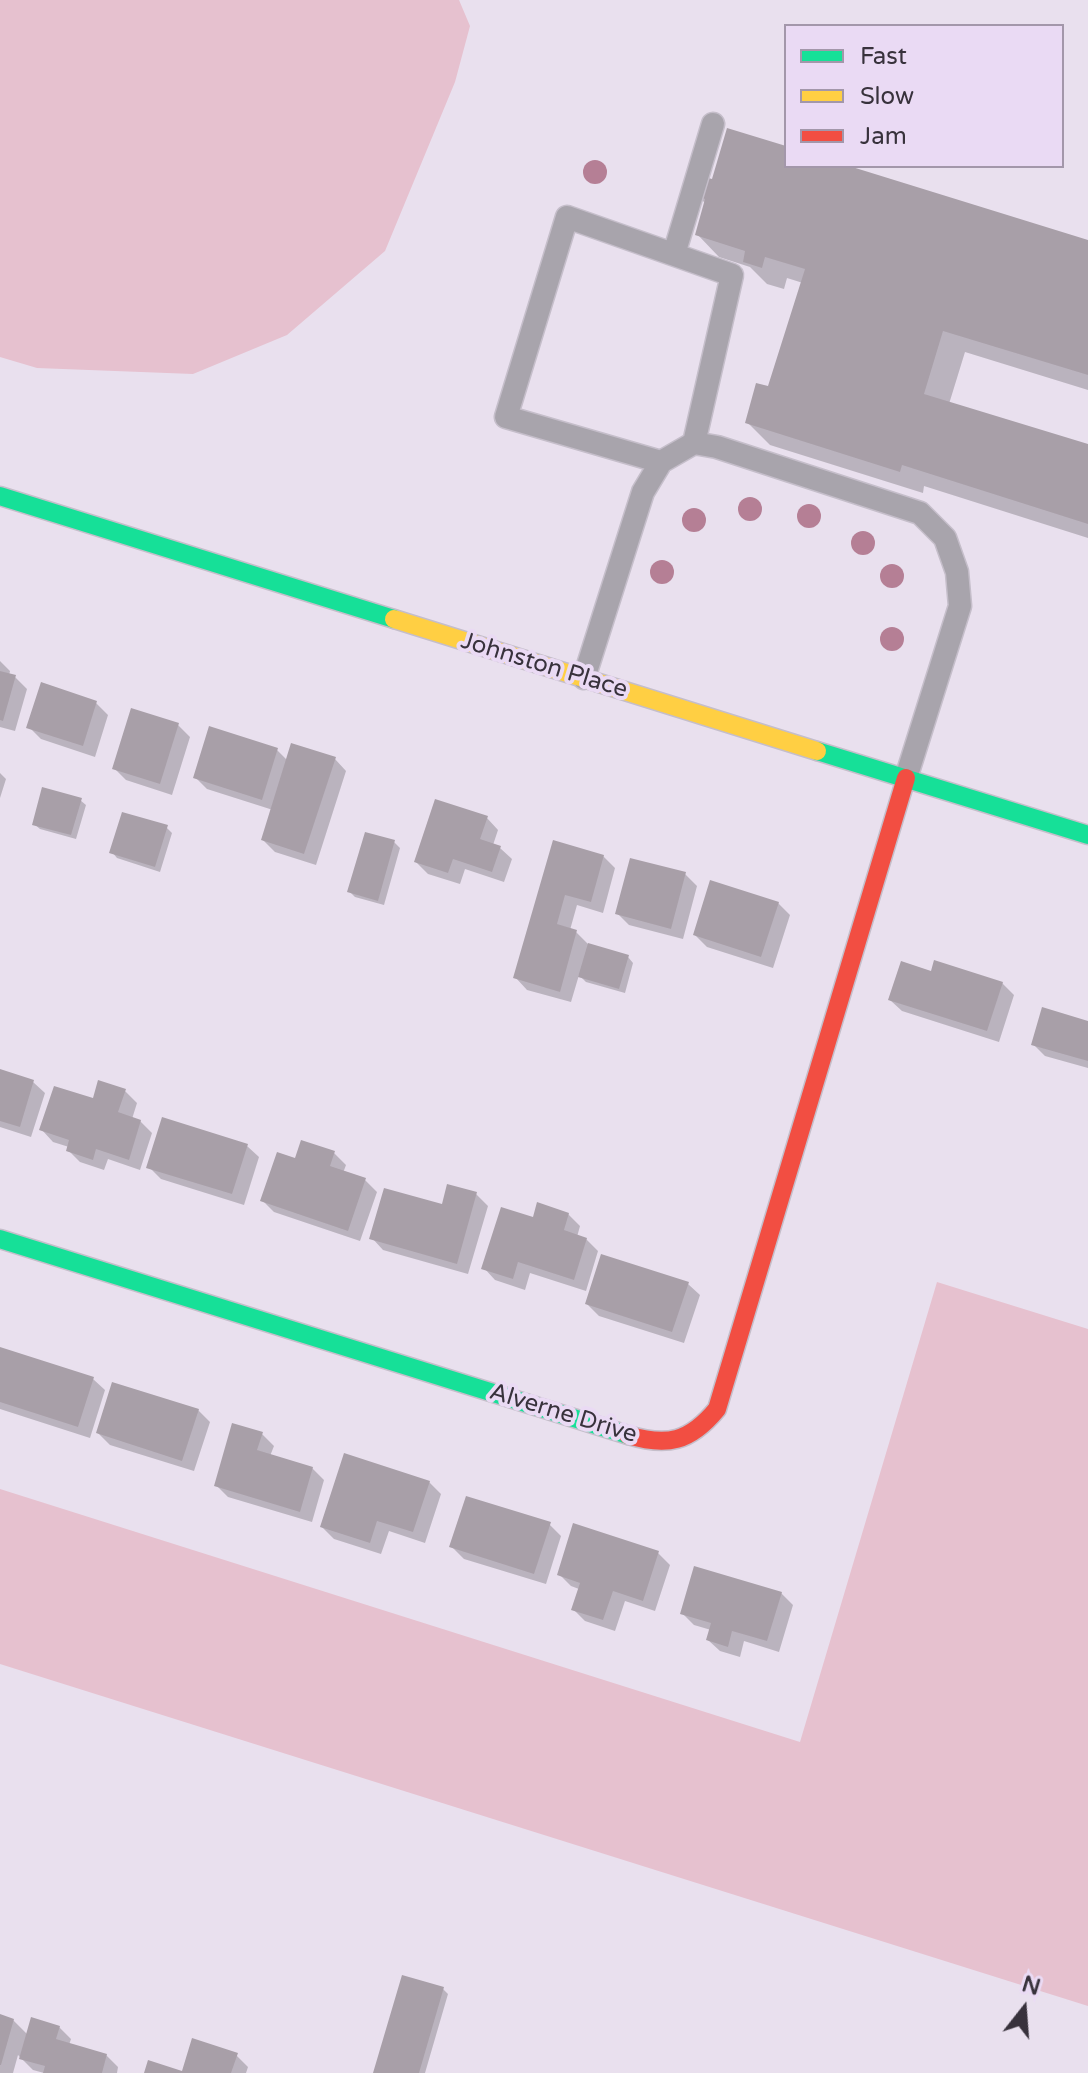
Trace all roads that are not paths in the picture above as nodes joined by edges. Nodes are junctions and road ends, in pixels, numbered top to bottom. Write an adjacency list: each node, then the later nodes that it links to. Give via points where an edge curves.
1 (713, 124): 2 (lane)
2 (674, 254): 3 (lane, via 732,275); 4 (lane, via 567,217 506,417)
3 (694, 443): 4 (lane); 7 (lane, via 920,513 945,538 957,572 960,606)
4 (661, 462): 6 (lane, via 643,492)
5 (0, 496): 6 (street, Johnston Place)
6 (584, 678): 7 (street, Johnston Place)
7 (906, 778): 8 (street, Johnston Place); 9 (street, Alverne Drive, via 717,1409 700,1430 677,1441 651,1442)
8 (1088, 835)
9 (0, 1239)

